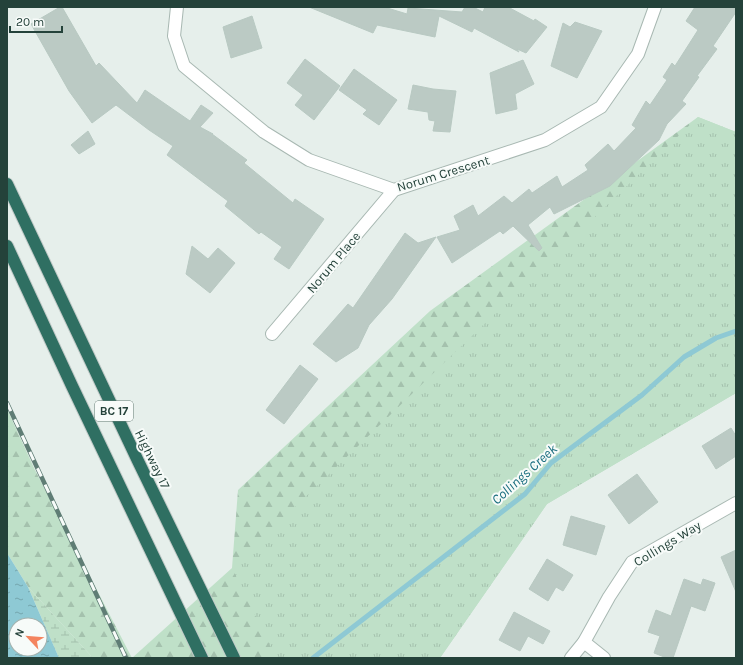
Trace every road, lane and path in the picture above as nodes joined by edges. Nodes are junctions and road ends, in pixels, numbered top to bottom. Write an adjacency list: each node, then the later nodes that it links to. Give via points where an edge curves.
1 (177, 7): 4 (street, Norum Crescent, via 174,36 184,66 264,132 309,160)
2 (655, 7): 4 (street, Norum Crescent, via 638,54 601,107 545,140)
3 (7, 184): 10 (highway, Highway 17 / BC 17)
4 (394, 190): 6 (street, Norum Place)
5 (7, 246): 9 (highway, BC 17)
6 (272, 334)
7 (736, 503): 8 (street, Collings Way, via 632,562)
8 (584, 642): 11 (street, Collings Way); 12 (street)
9 (200, 654)
10 (234, 658)
11 (572, 658)
12 (604, 658)

